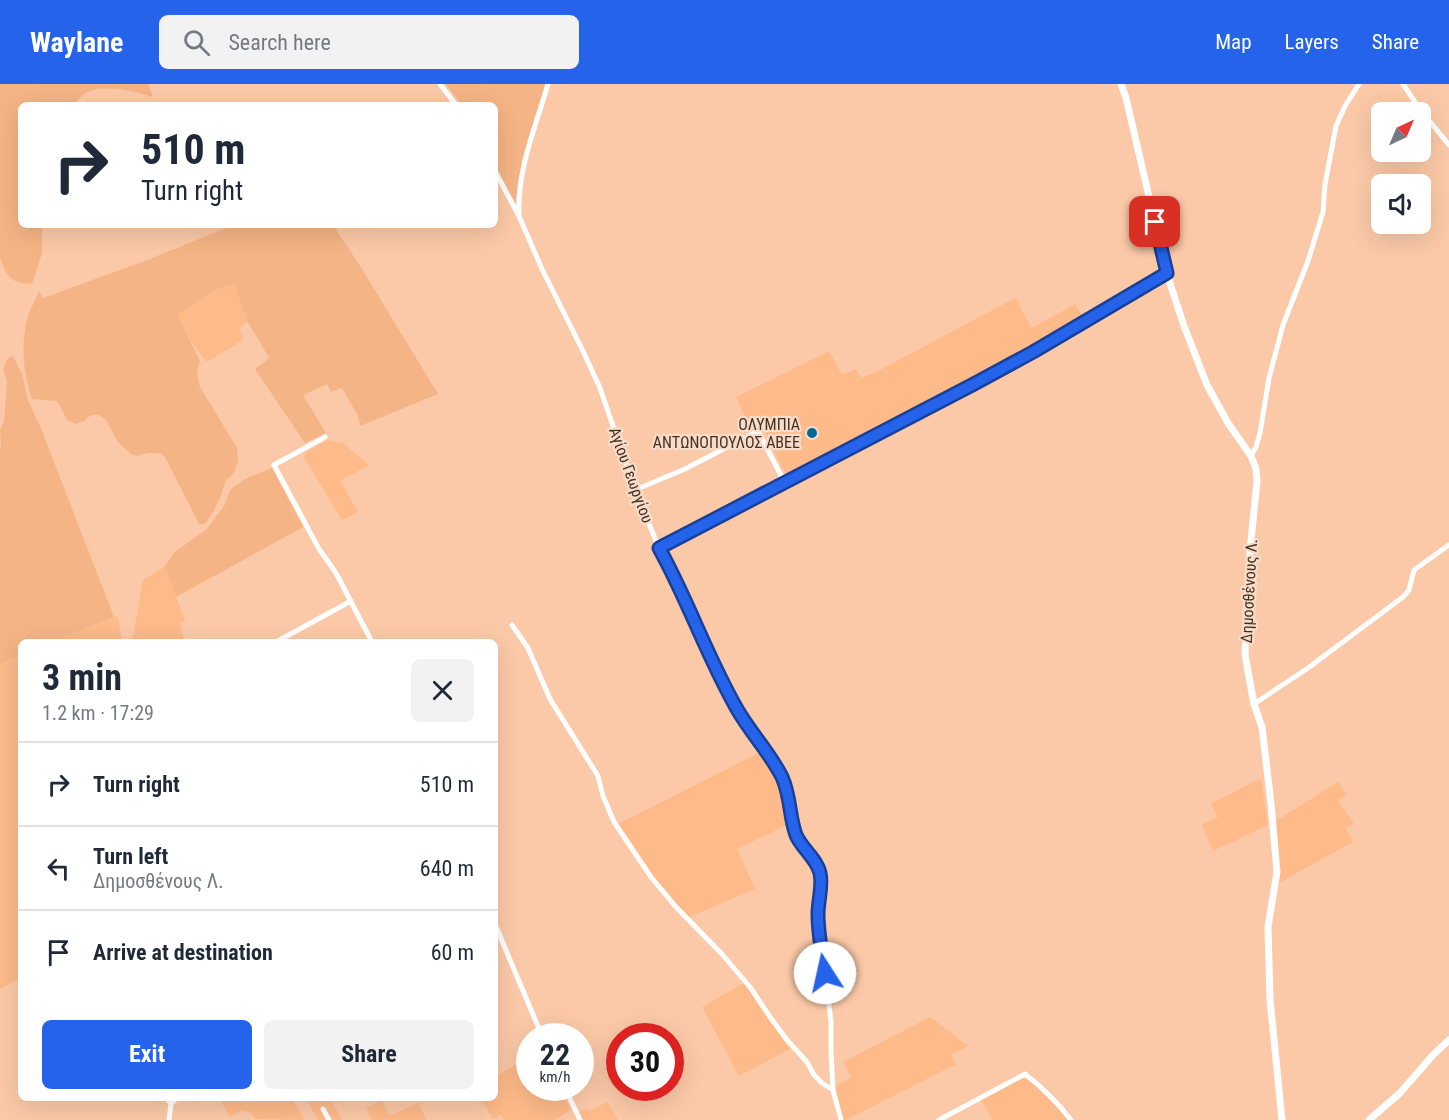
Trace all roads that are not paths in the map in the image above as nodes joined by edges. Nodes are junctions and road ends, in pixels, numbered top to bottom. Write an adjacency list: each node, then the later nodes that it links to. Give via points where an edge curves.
1 (440, 84): 6 (street)
2 (548, 84): 9 (street, via 524,163)
3 (1121, 84): 10 (street, Δημοσθένους Λ.)
4 (1359, 84): 12 (street, via 1336,126 1323,212 1283,325 1260,433)
5 (1403, 84): 7 (street)
6 (454, 102)
7 (1449, 145)
8 (498, 177): 9 (street, Αγίου Γεωργίου)
9 (519, 216): 14 (street, Αγίου Γεωργίου, via 600,388)
10 (1167, 273): 12 (street, Δημοσθένους Λ., via 1207,385); 13 (street, via 1033,352)
11 (325, 437): 17 (street, via 274,465 318,549)
12 (1251, 456): 21 (street, Δημοσθένους Λ., via 1257,481 1245,655)
13 (785, 483): 14 (street, via 758,430 686,469); 16 (street)
14 (635, 490): 16 (street, Αγίου Γεωργίου)
15 (1449, 545): 21 (street, via 1414,570 1403,597)
16 (659, 548): 25 (street, Αγίου Γεωργίου, via 737,709 782,777 796,833 821,875 818,933 831,1022)
17 (351, 601): 19 (street); 20 (street)
18 (512, 625): 25 (street, via 528,648 550,699 598,776 614,822 651,878 750,987 814,1075)
19 (281, 639)
20 (370, 639)
21 (1254, 704): 37 (street, Δημοσθένους Λ., via 1262,727 1276,872 1268,927)
22 (498, 931): 23 (street)
23 (537, 1023)
24 (1449, 1040): 38 (street)
25 (833, 1090): 34 (street, Αγίου Γεωργίου)
26 (169, 1101): 29 (street)
27 (174, 1101): 29 (street)
28 (571, 1101): 33 (street)
29 (171, 1104): 31 (street)
30 (323, 1109): 32 (street)
31 (169, 1120)
32 (329, 1120)
33 (580, 1120)
34 (841, 1120)
35 (939, 1120): 36 (street, via 1025,1074)
36 (1071, 1120)
37 (1282, 1120)
38 (1369, 1120)

